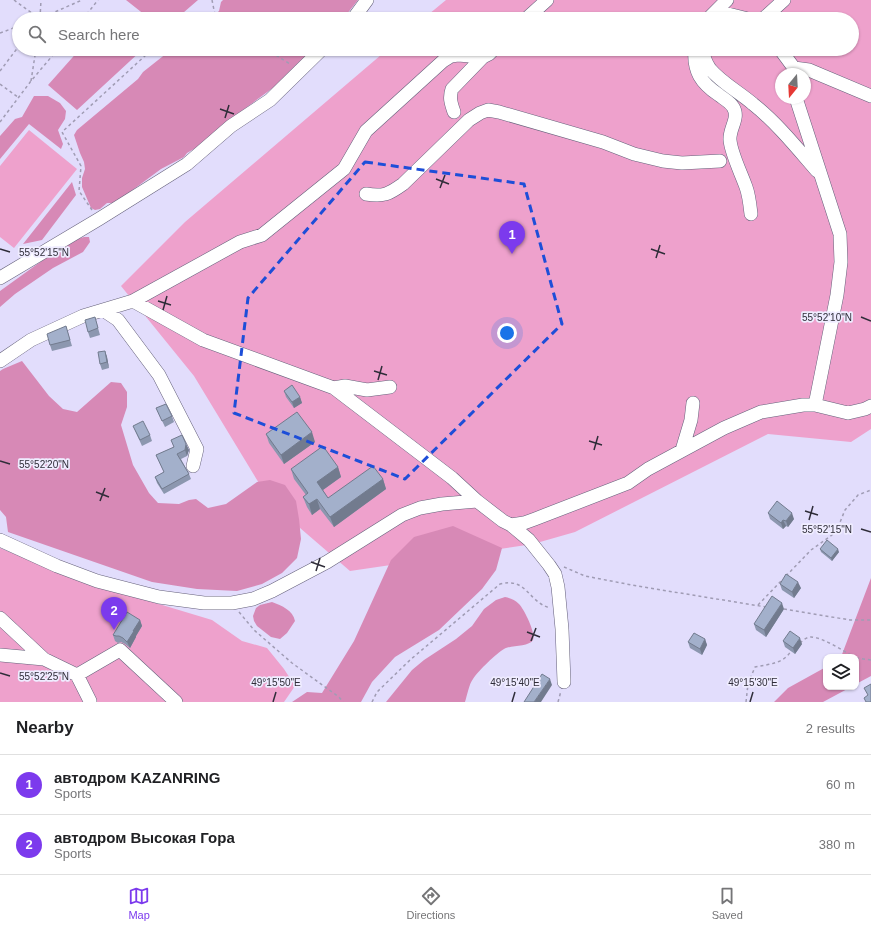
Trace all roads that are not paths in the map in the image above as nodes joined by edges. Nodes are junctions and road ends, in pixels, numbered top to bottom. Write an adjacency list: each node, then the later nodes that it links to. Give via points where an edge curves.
1 (367, 0): 4 (lane)
2 (547, 0): 5 (lane)
3 (784, 0): 6 (lane)
4 (358, 12)
5 (534, 12)
6 (771, 12)
7 (315, 56): 23 (lane, via 270,100 230,126 187,164)
8 (451, 56): 24 (lane, via 366,131 344,169 262,235 240,242)
9 (470, 56): 13 (lane)
10 (694, 56): 22 (lane, via 697,72 706,85 730,102 734,108 736,117 730,140 746,188)
11 (703, 56): 20 (lane, via 709,68 772,121)
12 (784, 56): 14 (lane)
13 (483, 57): 18 (lane, via 452,89 450,100)
14 (792, 68)
15 (811, 71): 16 (lane)
16 (871, 96)
17 (798, 104): 20 (lane)
18 (454, 112)
19 (720, 161): 21 (lane, via 663,161 488,110 469,120 394,191 377,196)
20 (821, 175): 30 (lane, via 840,234 841,262 837,296)
21 (366, 194)
22 (751, 214)
23 (0, 278)
24 (133, 301): 25 (lane); 28 (lane, via 203,340)
25 (103, 310): 26 (lane, via 83,316 31,340); 33 (lane, via 118,320 159,374 197,449)
26 (0, 361)
27 (390, 387): 28 (lane, via 367,390 345,386)
28 (334, 388): 34 (lane, via 452,478)
29 (693, 403): 32 (lane)
30 (815, 405): 31 (lane, via 848,413); 32 (lane, via 761,412)
31 (871, 406)
32 (682, 450): 35 (lane, via 648,469 628,484 524,523)
33 (193, 466)
34 (476, 501): 35 (lane); 36 (lane, via 420,508 402,515 327,562 272,591 232,603 159,597 97,581)
35 (511, 525): 41 (lane, via 529,540 555,574 562,629)
36 (0, 540)
37 (0, 618): 39 (lane)
38 (0, 655): 39 (lane)
39 (44, 659): 40 (lane)
40 (77, 675): 42 (lane); 43 (lane, via 120,650)
41 (564, 682)
42 (90, 702)
43 (176, 702)

